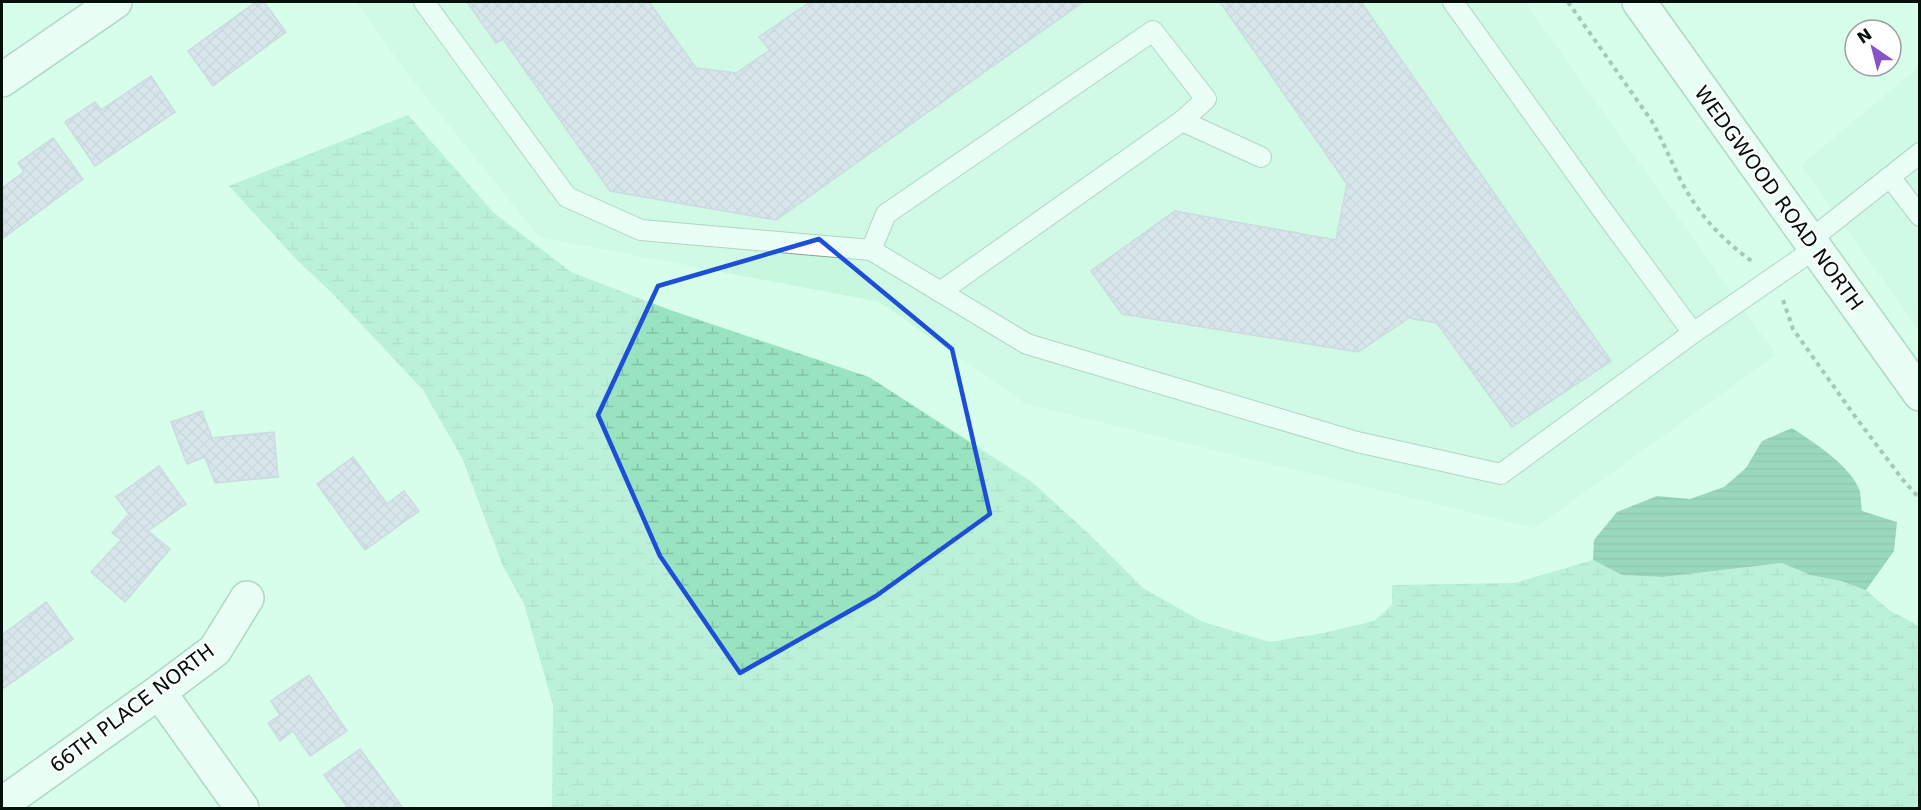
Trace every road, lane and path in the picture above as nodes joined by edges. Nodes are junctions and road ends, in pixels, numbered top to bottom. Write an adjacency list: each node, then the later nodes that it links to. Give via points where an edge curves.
1 (115, 2): 6 (street)
2 (424, 2): 13 (lane, via 567,197 641,230)
3 (1453, 2): 16 (lane)
4 (1568, 2): 14 (path, via 1651,120 1680,180 1707,222)
5 (1639, 2): 12 (street, WEDGWOOD ROAD NORTH)
6 (2, 80)
7 (1182, 121): 9 (lane); 13 (lane, via 1206,99 1153,31 886,214); 15 (lane)
8 (1920, 153): 10 (lane)
9 (1261, 157)
10 (1890, 177): 11 (lane); 12 (lane)
11 (1920, 216)
12 (1813, 244): 14 (lane); 17 (street, WEDGWOOD ROAD NORTH)
13 (871, 250): 15 (lane)
14 (1771, 281): 16 (lane); 18 (path, via 1793,329)
15 (940, 292): 16 (lane, via 1026,344 1357,442 1501,474)
16 (1693, 333)
17 (1920, 394)
18 (1920, 499)
19 (247, 598): 20 (street, 66TH PLACE NORTH, via 215,650)
20 (159, 692): 21 (street, 66TH PLACE NORTH); 22 (street)
21 (2, 804)
22 (242, 808)

